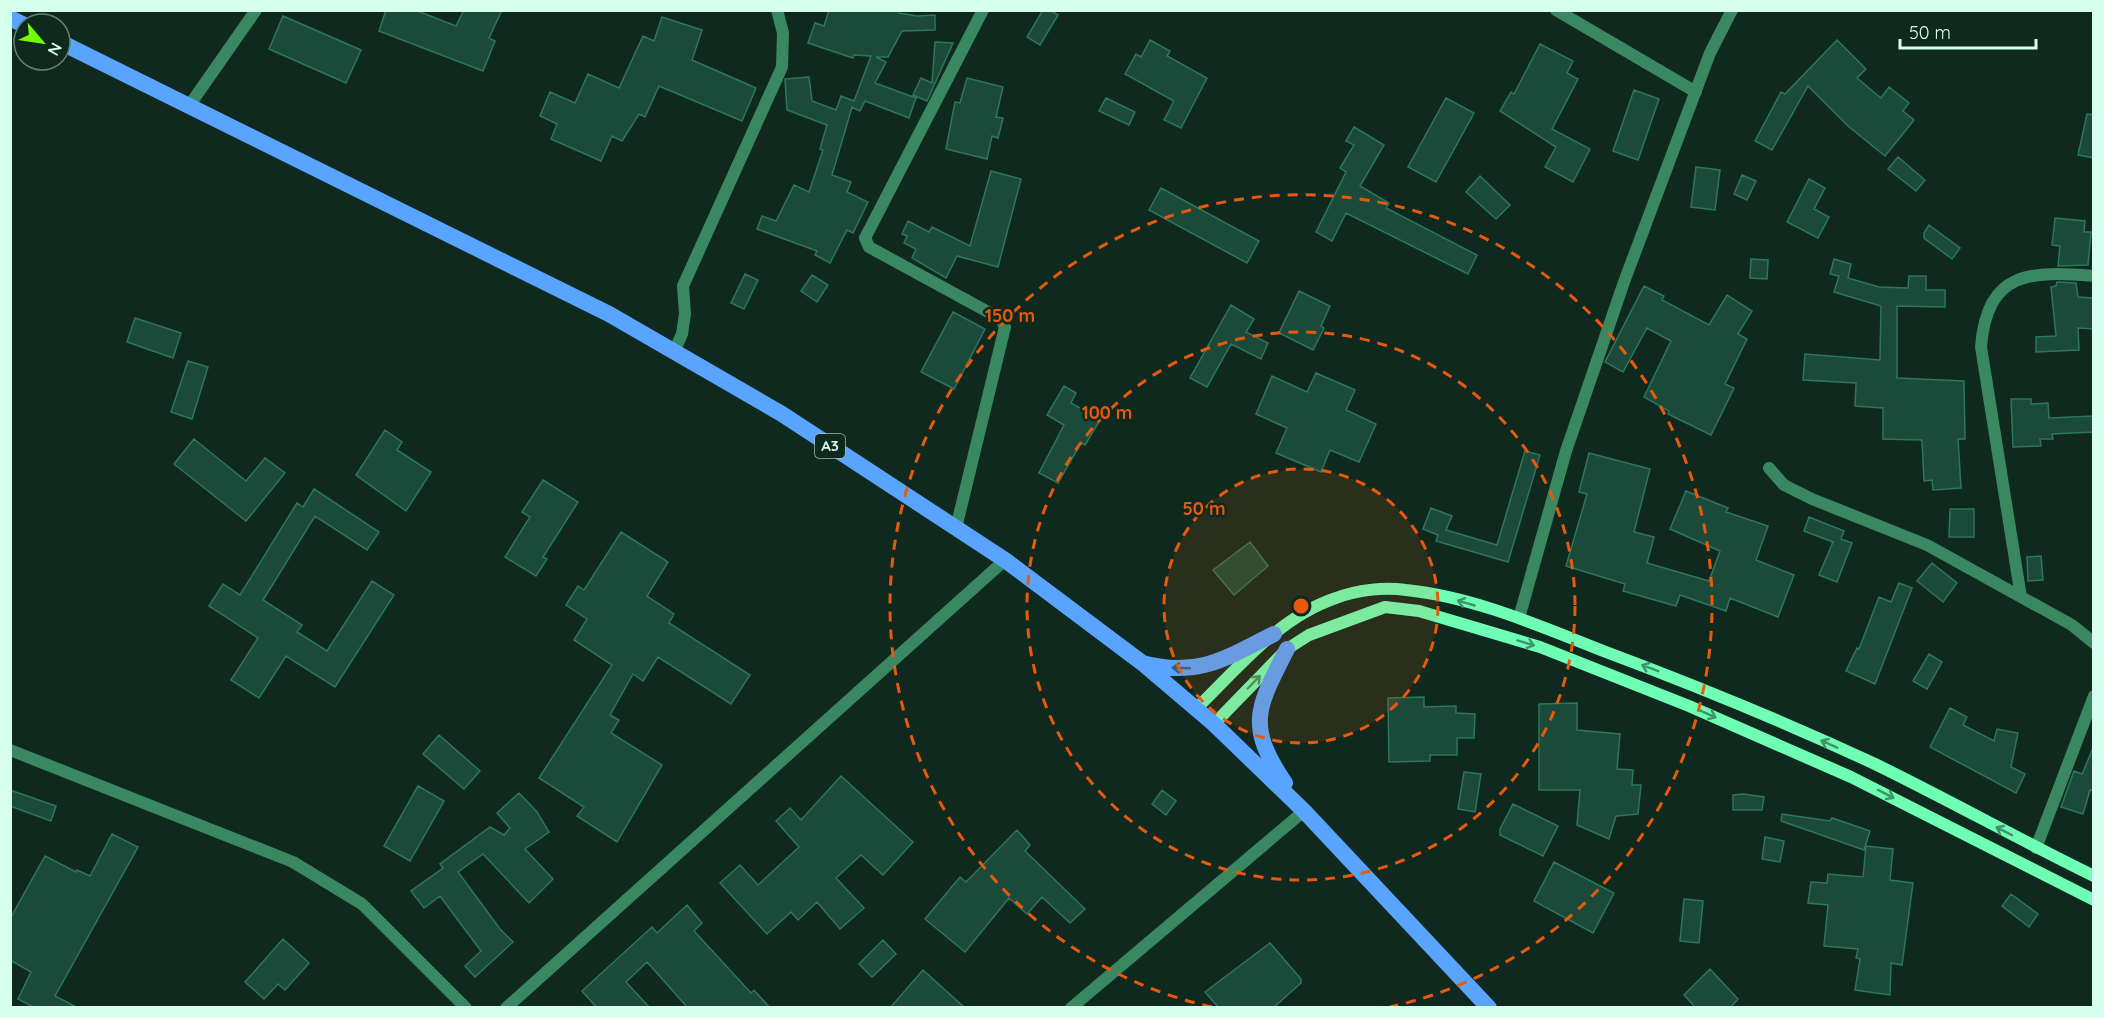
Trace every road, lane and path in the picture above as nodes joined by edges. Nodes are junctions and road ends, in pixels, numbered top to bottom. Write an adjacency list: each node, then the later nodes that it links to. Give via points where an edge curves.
1 (256, 10): 8 (street)
2 (777, 10): 10 (street, via 783,33 782,67 683,286 685,314)
3 (983, 10): 12 (street, via 865,238 869,247 1001,319 1005,327)
4 (1556, 10): 7 (street)
5 (1732, 10): 7 (street)
6 (72, 48): 8 (highway, A3)
7 (1696, 92): 15 (street, via 1659,185 1566,451)
8 (189, 106): 10 (highway, A3, via 609,314)
9 (2094, 276): 14 (street, via 2027,275 1996,297 1982,328 1981,347)
10 (674, 352): 12 (highway, A3, via 782,414)
11 (1768, 468): 14 (street, via 1784,485 1812,500 1927,545)
12 (956, 528): 13 (highway, A3)
13 (1005, 560): 19 (highway, A3); 29 (street)
14 (2021, 597): 17 (street, via 2072,625)
15 (1519, 618): 16 (main road, one-way to 16, via 1448,597 1374,590 1337,597 1306,610); 25 (main road, one-way to 15, via 1875,764 1689,683)
16 (1274, 634): 19 (highway, one-way to 19, via 1197,668); 21 (main road)
17 (2094, 643)
18 (1287, 649): 22 (main road, one-way to 18); 24 (highway, via 1263,696 1258,728 1271,763); 27 (main road, one-way to 27, via 1309,635 1385,607 1419,611 1540,647 1689,706 1851,777)
19 (1141, 662): 21 (highway, A3)
20 (2094, 696): 25 (street)
21 (1196, 709): 22 (highway, A3)
22 (1214, 724): 24 (highway, A3)
23 (10, 750): 28 (street, via 293,862 362,903)
24 (1304, 811): 30 (street); 31 (highway, A3)
25 (2036, 848): 26 (main road)
26 (2094, 876)
27 (2094, 900)
28 (466, 1008)
29 (506, 1008)
30 (1071, 1008)
31 (1489, 1008)

